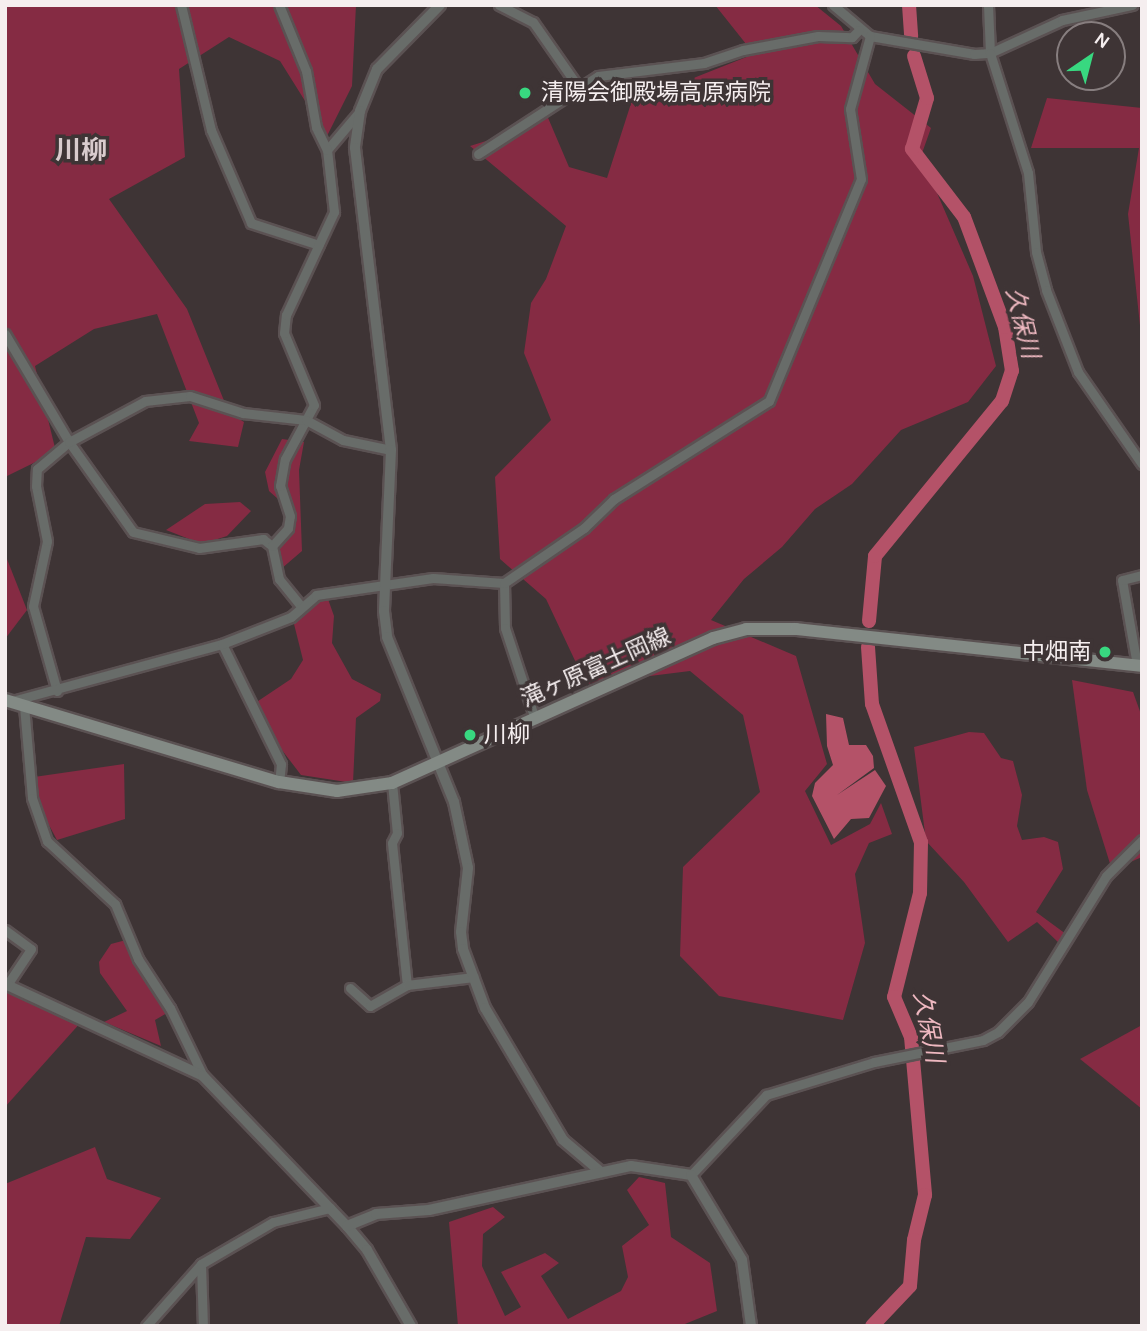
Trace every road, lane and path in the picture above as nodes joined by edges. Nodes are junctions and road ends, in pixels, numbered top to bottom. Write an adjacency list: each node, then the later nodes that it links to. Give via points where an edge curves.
1 (181, 5): 15 (street, via 211,130 251,223)
2 (279, 5): 13 (street, via 297,43 316,127)
3 (440, 5): 12 (street, via 377,69)
4 (499, 5): 11 (street, via 533,22)
5 (833, 5): 8 (street)
6 (988, 5): 10 (street)
7 (1132, 5): 10 (street, via 1062,20)
8 (859, 30): 9 (street); 11 (street, via 852,37 818,36 743,50 704,63 598,76)
9 (870, 36): 10 (street, via 927,48); 23 (street, via 850,108 861,180 769,401 614,499 584,528)
10 (990, 53): 20 (street, via 1028,173 1039,268 1056,318 1078,372)
11 (579, 88): 14 (street)
12 (360, 111): 13 (street); 19 (street, via 355,148)
13 (327, 150): 15 (street, via 334,212)
14 (478, 154)
15 (319, 245): 17 (street, via 293,292 285,333 314,405)
16 (5, 334): 18 (street)
17 (306, 420): 18 (street, via 243,413 190,396 172,396 145,401); 19 (street, via 343,440); 21 (street, via 285,459 280,486 290,516 288,528)
18 (69, 442): 21 (street, via 133,532 199,548 263,539); 28 (street, via 37,469 36,486 47,541 33,606)
19 (391, 450): 24 (street)
20 (1142, 464)
21 (272, 546): 25 (street, via 279,579)
22 (1142, 575): 27 (street, via 1122,580)
23 (505, 583): 24 (street, via 433,578); 30 (street, via 505,628)
24 (385, 584): 25 (street, via 316,596); 31 (street, via 387,637)
25 (300, 606): 26 (street, via 291,617)
26 (222, 644): 28 (street); 32 (street, via 281,764)
27 (1140, 666): 30 (main road, 滝ヶ原富士岡線, via 768,627 713,638)
28 (57, 691): 29 (street)
29 (14, 703): 32 (main road, 滝ヶ原富士岡線); 40 (street, via 32,797 47,841 115,904 138,959 170,1008)
30 (534, 719): 31 (main road, 滝ヶ原富士岡線)
31 (437, 762): 33 (main road, 滝ヶ原富士岡線); 36 (street, via 454,802 467,856 461,932)
32 (279, 782): 33 (main road, 滝ヶ原富士岡線, via 337,791)
33 (393, 783): 38 (street, via 397,833 392,843)
34 (1142, 840): 42 (street, via 1106,876 1016,1017 983,1041 874,1062 766,1095)
35 (5, 930): 37 (street, via 31,949)
36 (474, 977): 38 (street); 41 (street, via 499,1036 563,1140)
37 (6, 985): 40 (street)
38 (407, 985): 39 (street, via 370,1006)
39 (350, 988)
40 (203, 1076): 43 (street)
41 (601, 1172): 42 (street, via 631,1166); 44 (street, via 429,1210 376,1214)
42 (691, 1175): 49 (street, via 742,1260)
43 (330, 1208): 44 (street); 45 (street, via 273,1222)
44 (347, 1226): 48 (street, via 367,1250)
45 (201, 1264): 46 (street); 47 (street)
46 (146, 1326)
47 (202, 1326)
48 (411, 1326)
49 (751, 1326)

